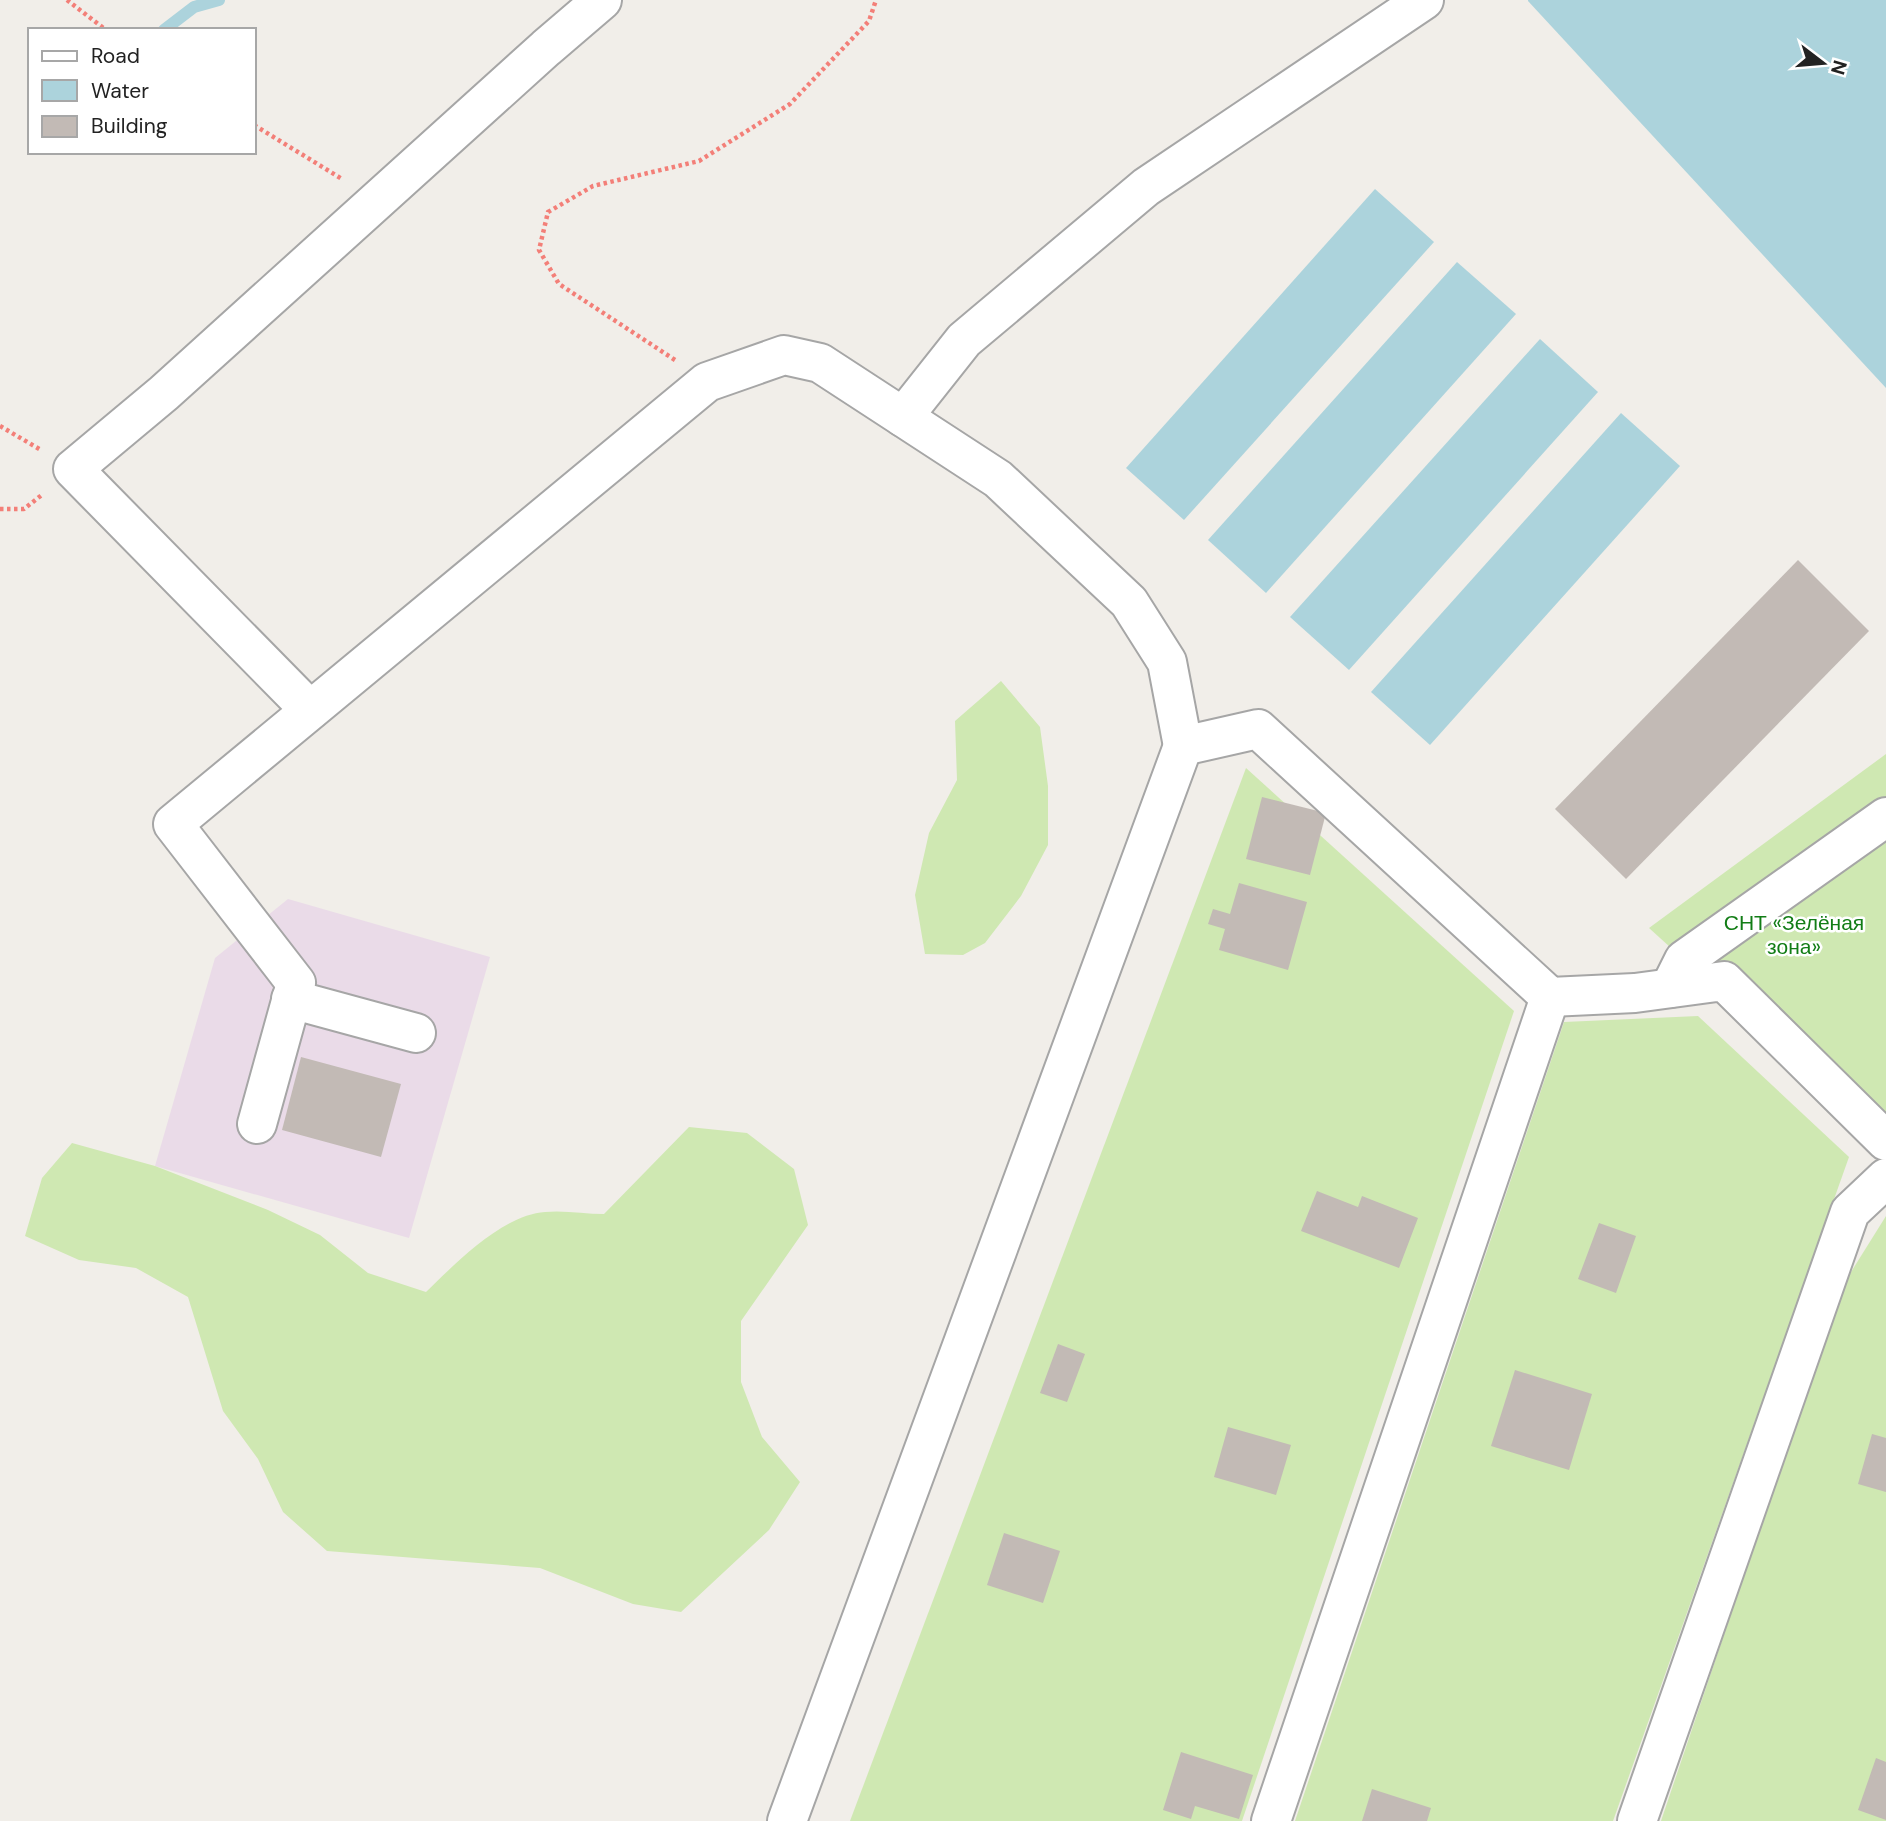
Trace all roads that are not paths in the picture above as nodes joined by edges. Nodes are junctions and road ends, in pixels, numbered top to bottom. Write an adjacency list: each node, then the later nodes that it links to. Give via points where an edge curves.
1 (602, 0): 4 (lane, via 164,393 73,469)
2 (1424, 0): 3 (lane, via 1146,187 964,340)
3 (903, 417): 4 (lane, via 820,363 784,355 707,382); 5 (lane, via 998,479 1129,602 1167,662)
4 (310, 710): 9 (lane, via 173,824 296,983)
5 (1183, 746): 8 (lane, via 1258,729); 14 (lane)
6 (1886, 817): 7 (lane, via 1684,960)
7 (1671, 988): 8 (lane); 12 (lane, via 1724,981)
8 (1550, 997): 15 (lane)
9 (291, 999): 10 (lane); 11 (lane)
10 (416, 1033)
11 (257, 1124)
12 (1886, 1141)
13 (1886, 1178): 16 (lane, via 1850,1212)
14 (787, 1821)
15 (1271, 1821)
16 (1637, 1821)

